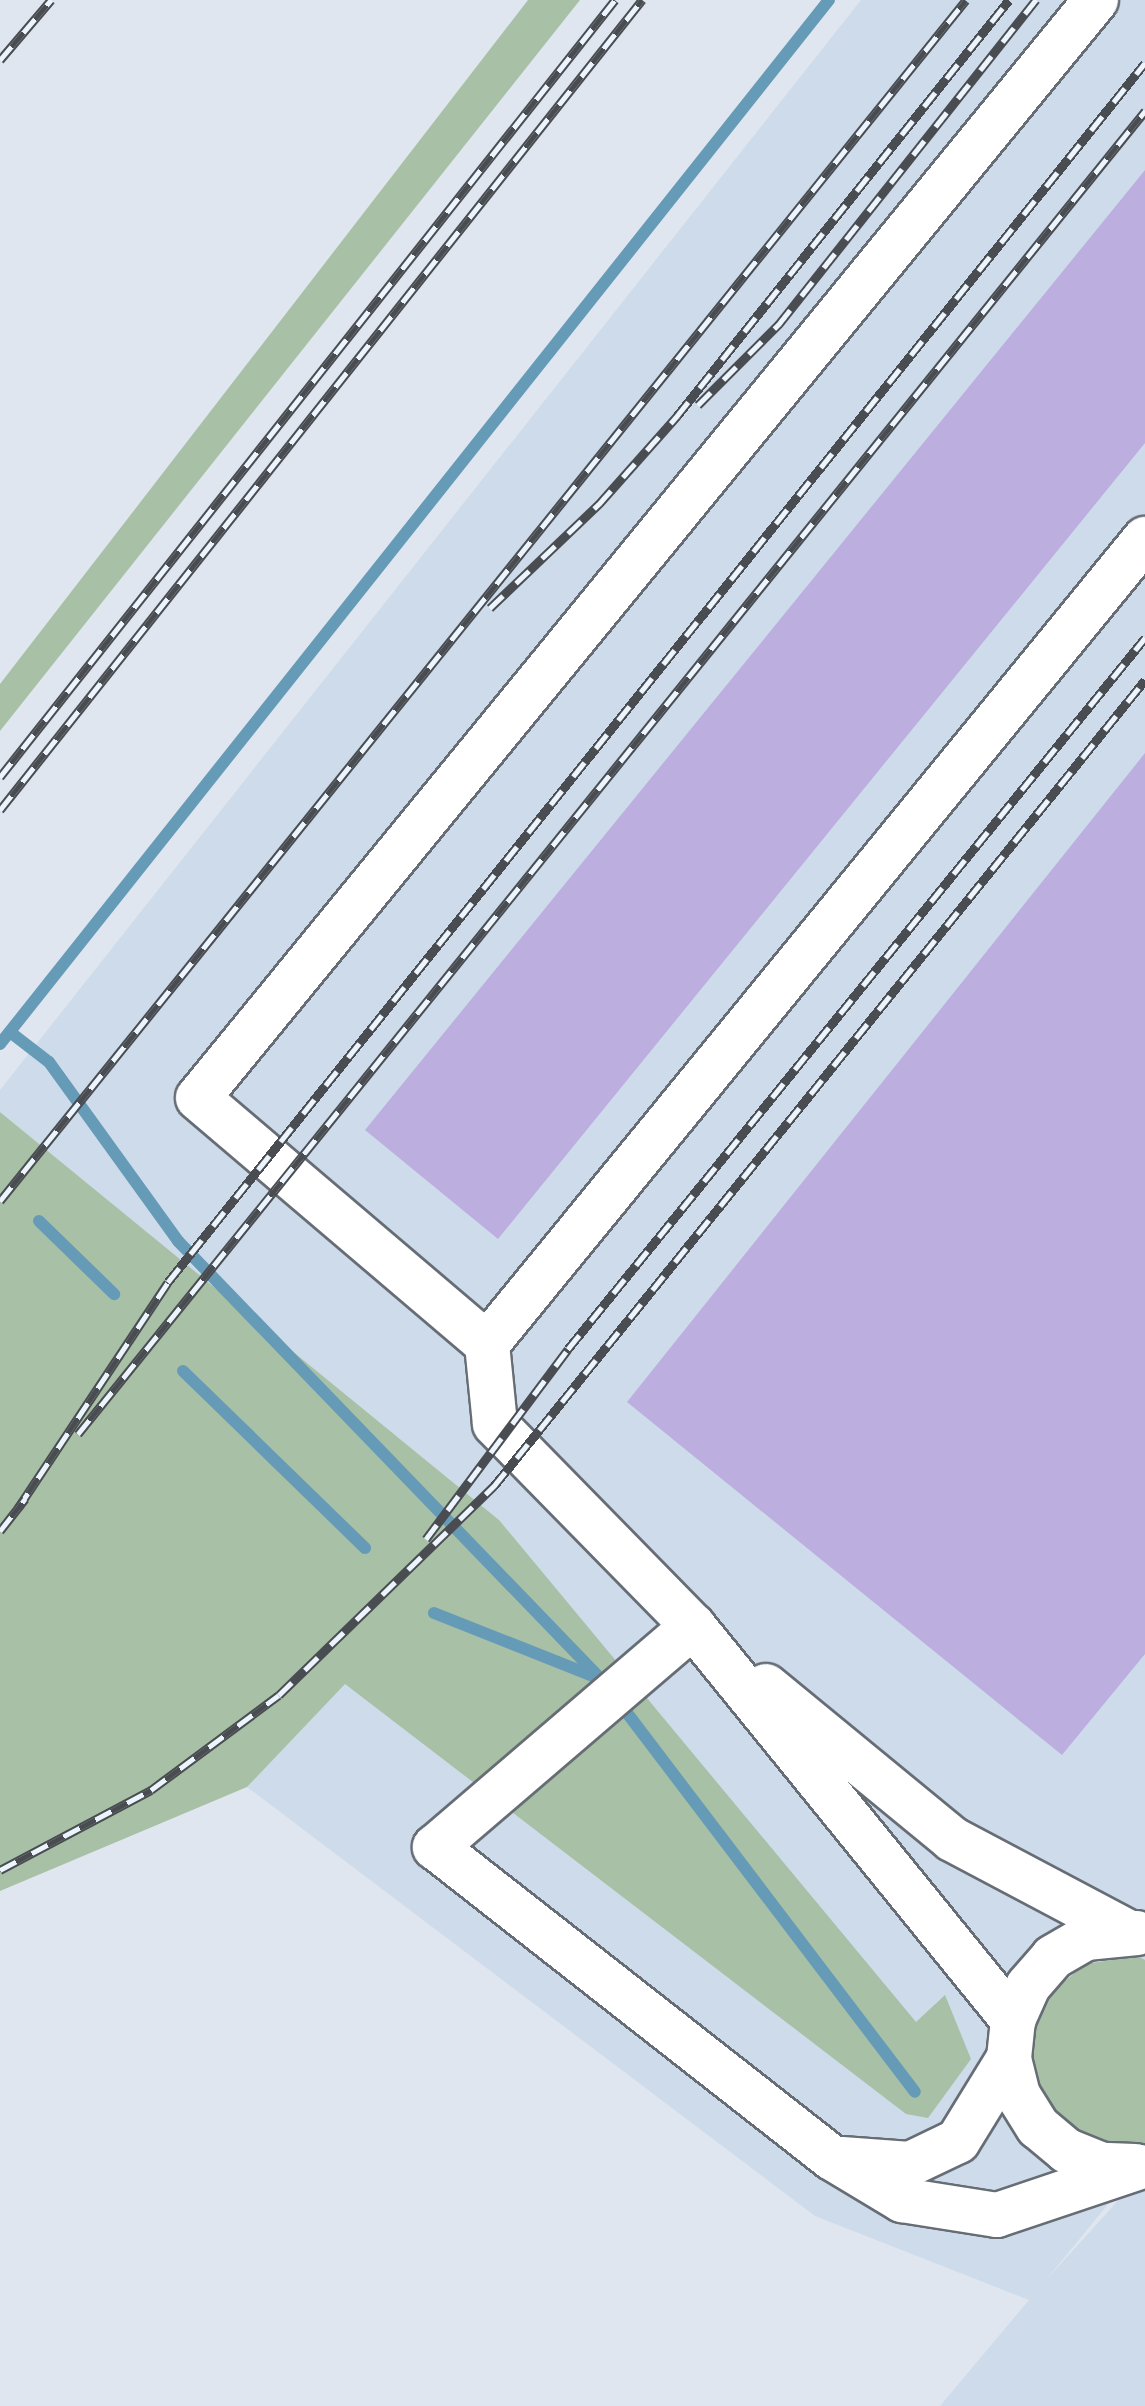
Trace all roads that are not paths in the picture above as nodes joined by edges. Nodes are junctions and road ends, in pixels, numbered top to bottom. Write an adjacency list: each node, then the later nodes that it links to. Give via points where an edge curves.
1 (1096, 0): 3 (lane, via 198,1098)
2 (1145, 539): 3 (lane)
3 (487, 1344): 4 (lane, via 495,1424)
4 (693, 1626): 5 (lane, via 952,1839); 6 (lane); 7 (lane, via 435,1847)
5 (1136, 1933): 6 (lane, via 1086,1938 1053,1957 1028,1986)
6 (1011, 2039): 7 (lane, via 958,2141 910,2164); 8 (lane, via 1018,2095 1038,2127 1067,2151 1102,2165)
7 (832, 2158): 8 (lane, via 902,2200 997,2215)
8 (1143, 2166)

